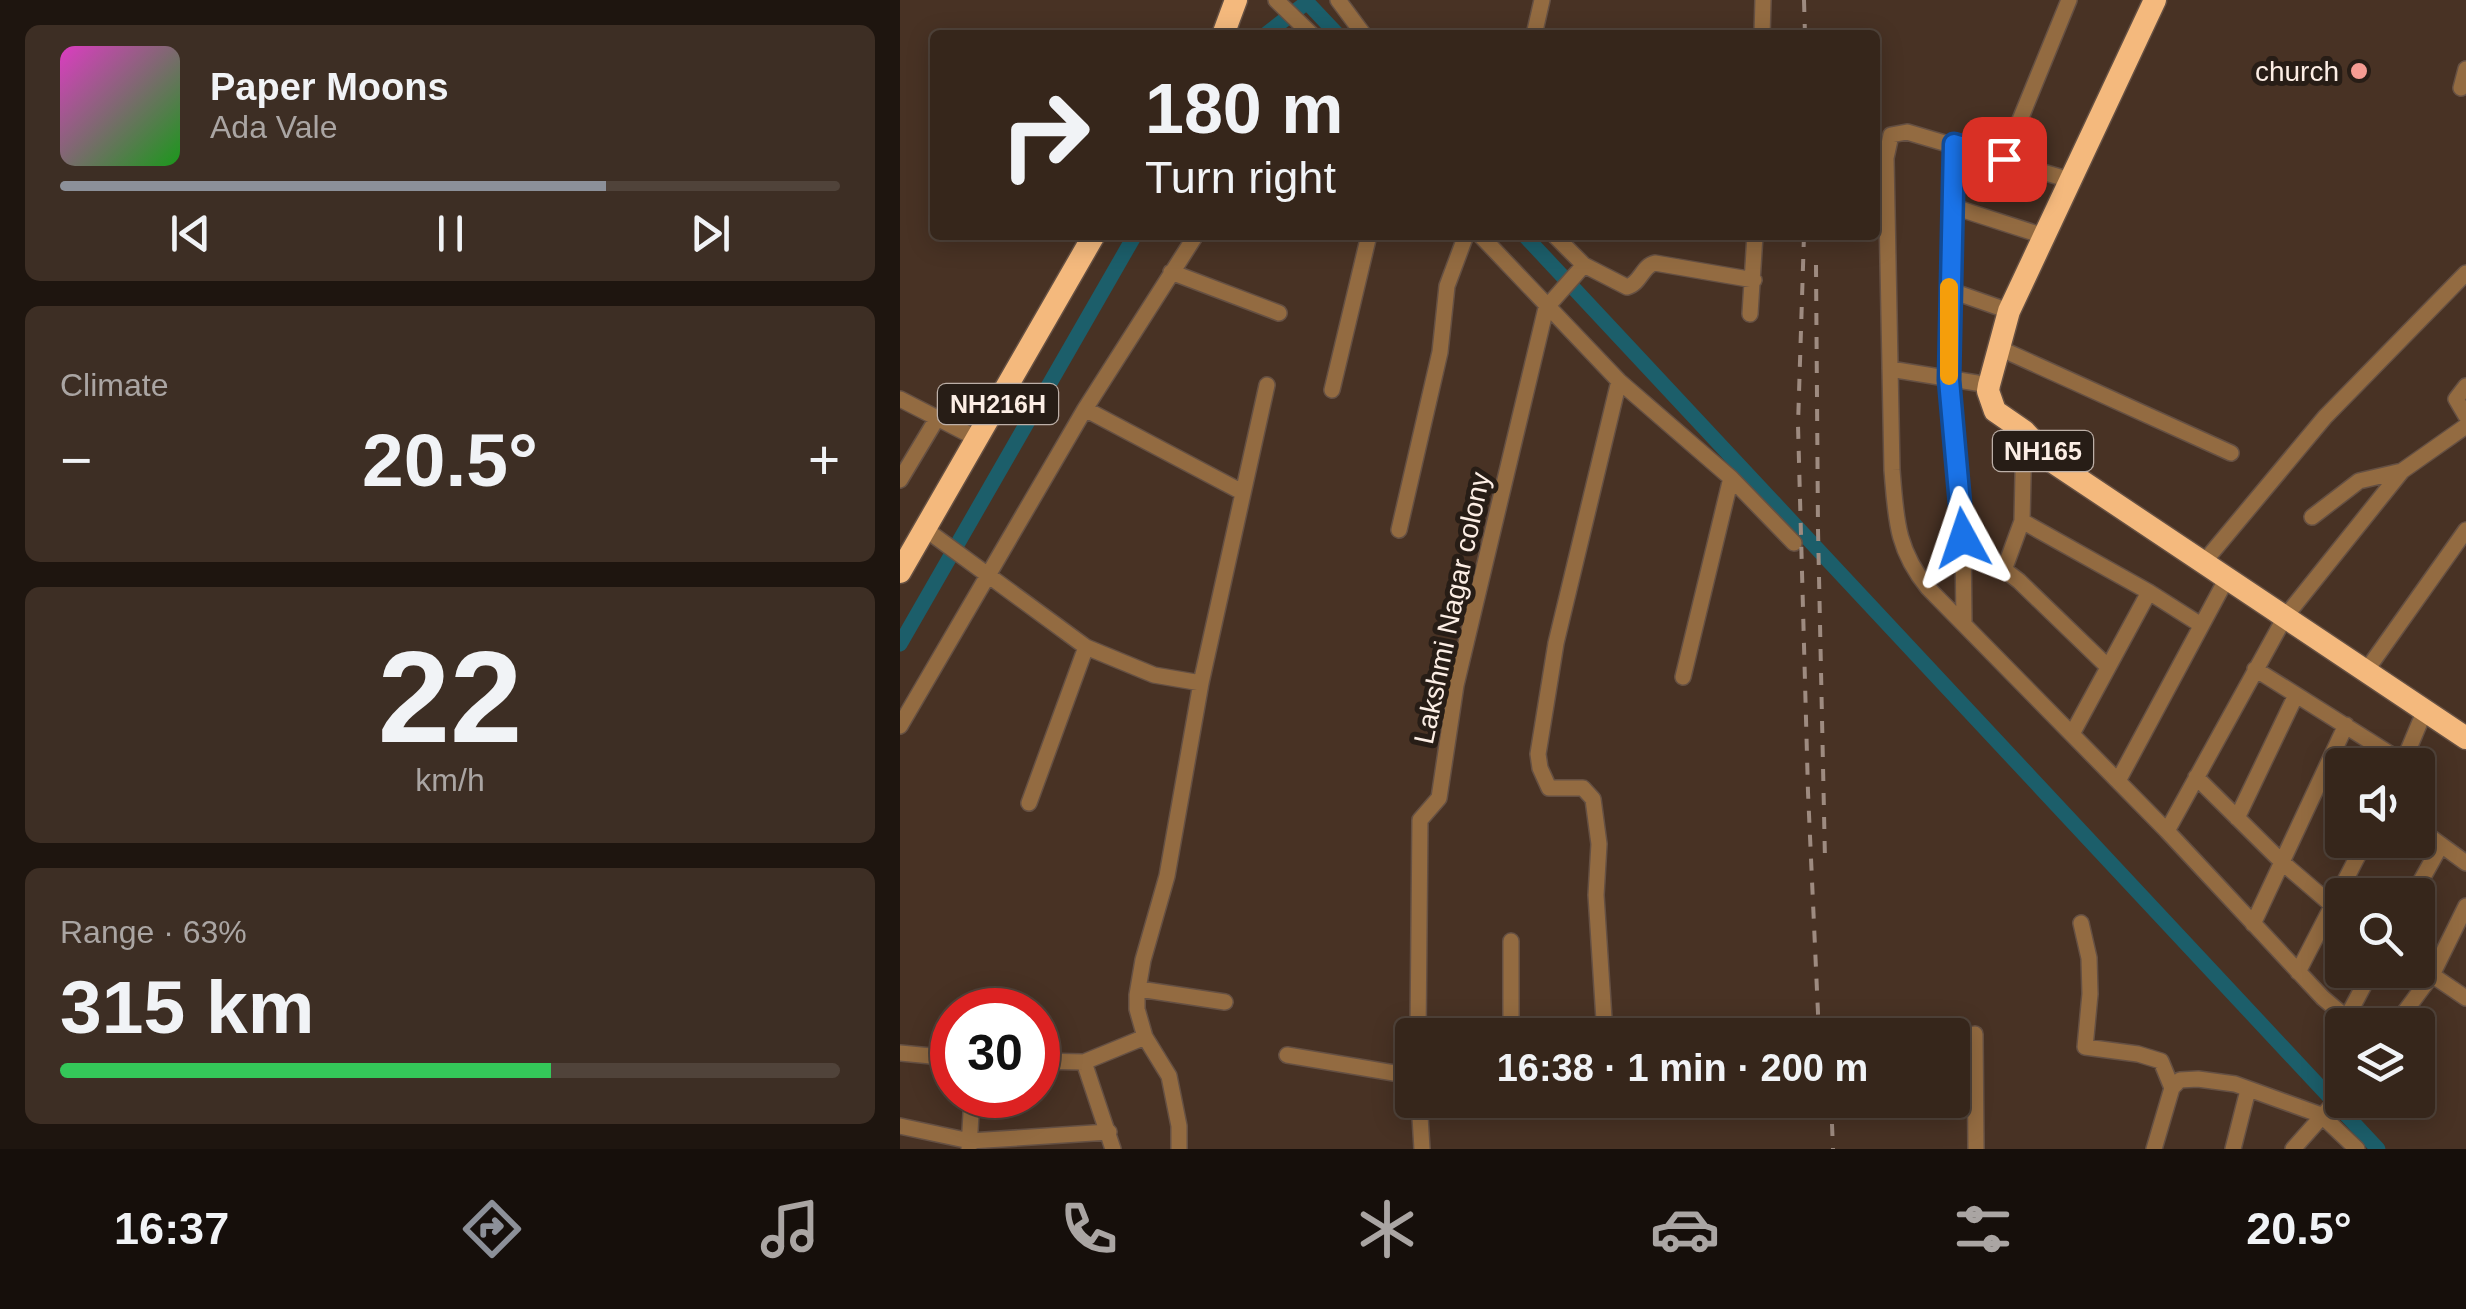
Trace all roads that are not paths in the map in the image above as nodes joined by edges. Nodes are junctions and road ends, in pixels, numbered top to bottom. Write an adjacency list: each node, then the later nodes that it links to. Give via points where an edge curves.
1 (1236, 0): 8 (highway)
2 (1276, 0): 9 (street)
3 (1338, 0): 10 (street)
4 (1542, 0): 11 (street)
5 (1763, 0): 12 (street)
6 (2069, 0): 16 (street)
7 (2155, 0): 17 (highway)
8 (1225, 30)
9 (1307, 30)
10 (1360, 30)
11 (1535, 30)
12 (1762, 30)
13 (2466, 69): 14 (street)
14 (2460, 88)
15 (1954, 144): 16 (street); 18 (street); 37 (street, via 1897,132 1888,144)
16 (2004, 159): 17 (street)
17 (2070, 180): 19 (highway)
18 (1951, 206): 19 (street); 31 (street)
19 (2044, 236): 33 (highway)
20 (1091, 240): 50 (highway, NH216H)
21 (1193, 240): 28 (street)
22 (1368, 240): 43 (street)
23 (1464, 240): 58 (street, via 1448,286 1440,352)
24 (1485, 240): 32 (street)
25 (1559, 240): 27 (street)
26 (1755, 240): 30 (street)
27 (1584, 265): 30 (street, via 1628,287 1655,263); 32 (street)
28 (1171, 272): 34 (street); 45 (street)
29 (2466, 273): 63 (street, via 2325,417)
30 (1754, 280): 35 (street)
31 (1949, 290): 33 (street); 38 (street)
32 (1546, 308): 39 (street); 109 (street, Lakshmi Nagar colony, via 1456,685 1440,798 1420,820)
33 (2009, 311): 36 (highway)
34 (1279, 313)
35 (1750, 314)
36 (1999, 348): 41 (highway); 51 (street)
37 (1890, 369): 38 (street); 70 (street, via 1901,546)
38 (1949, 380): 41 (street); 61 (street)
39 (1619, 381): 53 (street); 111 (street, via 1556,642 1538,754 1550,788 1582,788 1593,799)
40 (1267, 385): 55 (street)
41 (1989, 385): 49 (highway, NH165, via 1995,411)
42 (2466, 386): 46 (street, via 2456,398)
43 (1332, 390)
44 (900, 399): 47 (street)
45 (1085, 409): 55 (street); 65 (street)
46 (2466, 416)
47 (936, 420): 50 (street); 54 (street)
48 (2466, 426): 52 (street)
49 (2024, 431): 57 (street); 63 (highway, NH165, via 2053,462)
50 (966, 432): 60 (highway, NH216H)
51 (2231, 453)
52 (2402, 471): 56 (street, via 2360,481); 69 (street)
53 (1732, 478): 62 (street); 76 (street)
54 (900, 480)
55 (1242, 492): 77 (street)
56 (2312, 517)
57 (2022, 522): 64 (street); 68 (street)
58 (1399, 530)
59 (2466, 530): 75 (street)
60 (933, 534): 65 (street); 66 (highway, NH216H)
61 (1963, 538): 64 (street); 70 (street)
62 (1794, 543)
63 (2204, 562): 67 (highway, NH165)
64 (2004, 570): 73 (street)
65 (986, 571): 72 (street); 81 (street)
66 (900, 572)
67 (2227, 578): 69 (highway, NH165); 71 (street)
68 (2149, 592): 71 (street); 73 (street)
69 (2285, 617): 74 (street); 75 (highway, NH165)
70 (1964, 624): 82 (street)
71 (2202, 625): 87 (street)
72 (1086, 647): 77 (street, via 1154,675); 88 (street)
73 (2107, 666): 82 (street)
74 (2254, 669): 78 (street); 86 (street)
75 (2366, 671): 79 (highway, NH165)
76 (1683, 676)
77 (1201, 683): 105 (street, via 1167,876)
78 (2296, 694): 80 (street); 89 (street)
79 (2425, 710): 83 (highway, NH165); 85 (street)
80 (2346, 725): 84 (street); 93 (street)
81 (900, 726)
82 (2072, 734): 87 (street)
83 (2466, 738)
84 (2379, 748)
85 (2409, 748)
86 (2196, 777): 89 (street); 90 (street)
87 (2118, 780): 90 (street)
88 (1029, 803)
89 (2237, 818): 93 (street)
90 (2167, 831): 100 (street)
91 (2435, 841): 92 (street)
92 (2440, 845): 94 (street); 95 (street)
93 (2283, 863): 96 (street); 100 (street)
94 (2466, 863)
95 (2422, 878)
96 (2325, 899)
97 (2466, 906): 102 (street)
98 (2325, 921): 103 (street)
99 (2081, 922): 120 (street, via 2090,994 2084,1047 2161,1061)
100 (2254, 924): 103 (street)
101 (1511, 941): 110 (street)
102 (2435, 969)
103 (2298, 972): 108 (street)
104 (2435, 977): 106 (street)
105 (1139, 988): 107 (street); 113 (street, via 1136,1009)
106 (2466, 998)
107 (1226, 1002)
108 (2335, 1008)
109 (1418, 1018)
110 (1511, 1018)
111 (1604, 1018)
112 (1975, 1034): 133 (street)
113 (1145, 1038): 118 (street); 131 (street, via 1169,1076)
114 (900, 1054): 116 (street)
115 (1287, 1055): 119 (street)
116 (930, 1056)
117 (1060, 1061): 118 (street)
118 (1084, 1062): 128 (street)
119 (1395, 1073)
120 (2172, 1088): 121 (street, via 2180,1080 2198,1080); 134 (street)
121 (2248, 1090): 122 (street); 135 (street)
122 (2325, 1112)
123 (2325, 1113): 136 (street)
124 (971, 1118): 129 (street)
125 (1420, 1118): 132 (street)
126 (2331, 1118): 137 (street)
127 (900, 1126): 129 (street)
128 (1108, 1132): 129 (street); 130 (street)
129 (970, 1145)
130 (1113, 1149)
131 (1179, 1149)
132 (1422, 1149)
133 (1976, 1149)
134 (2154, 1149)
135 (2233, 1149)
136 (2294, 1149)
137 (2357, 1149)

